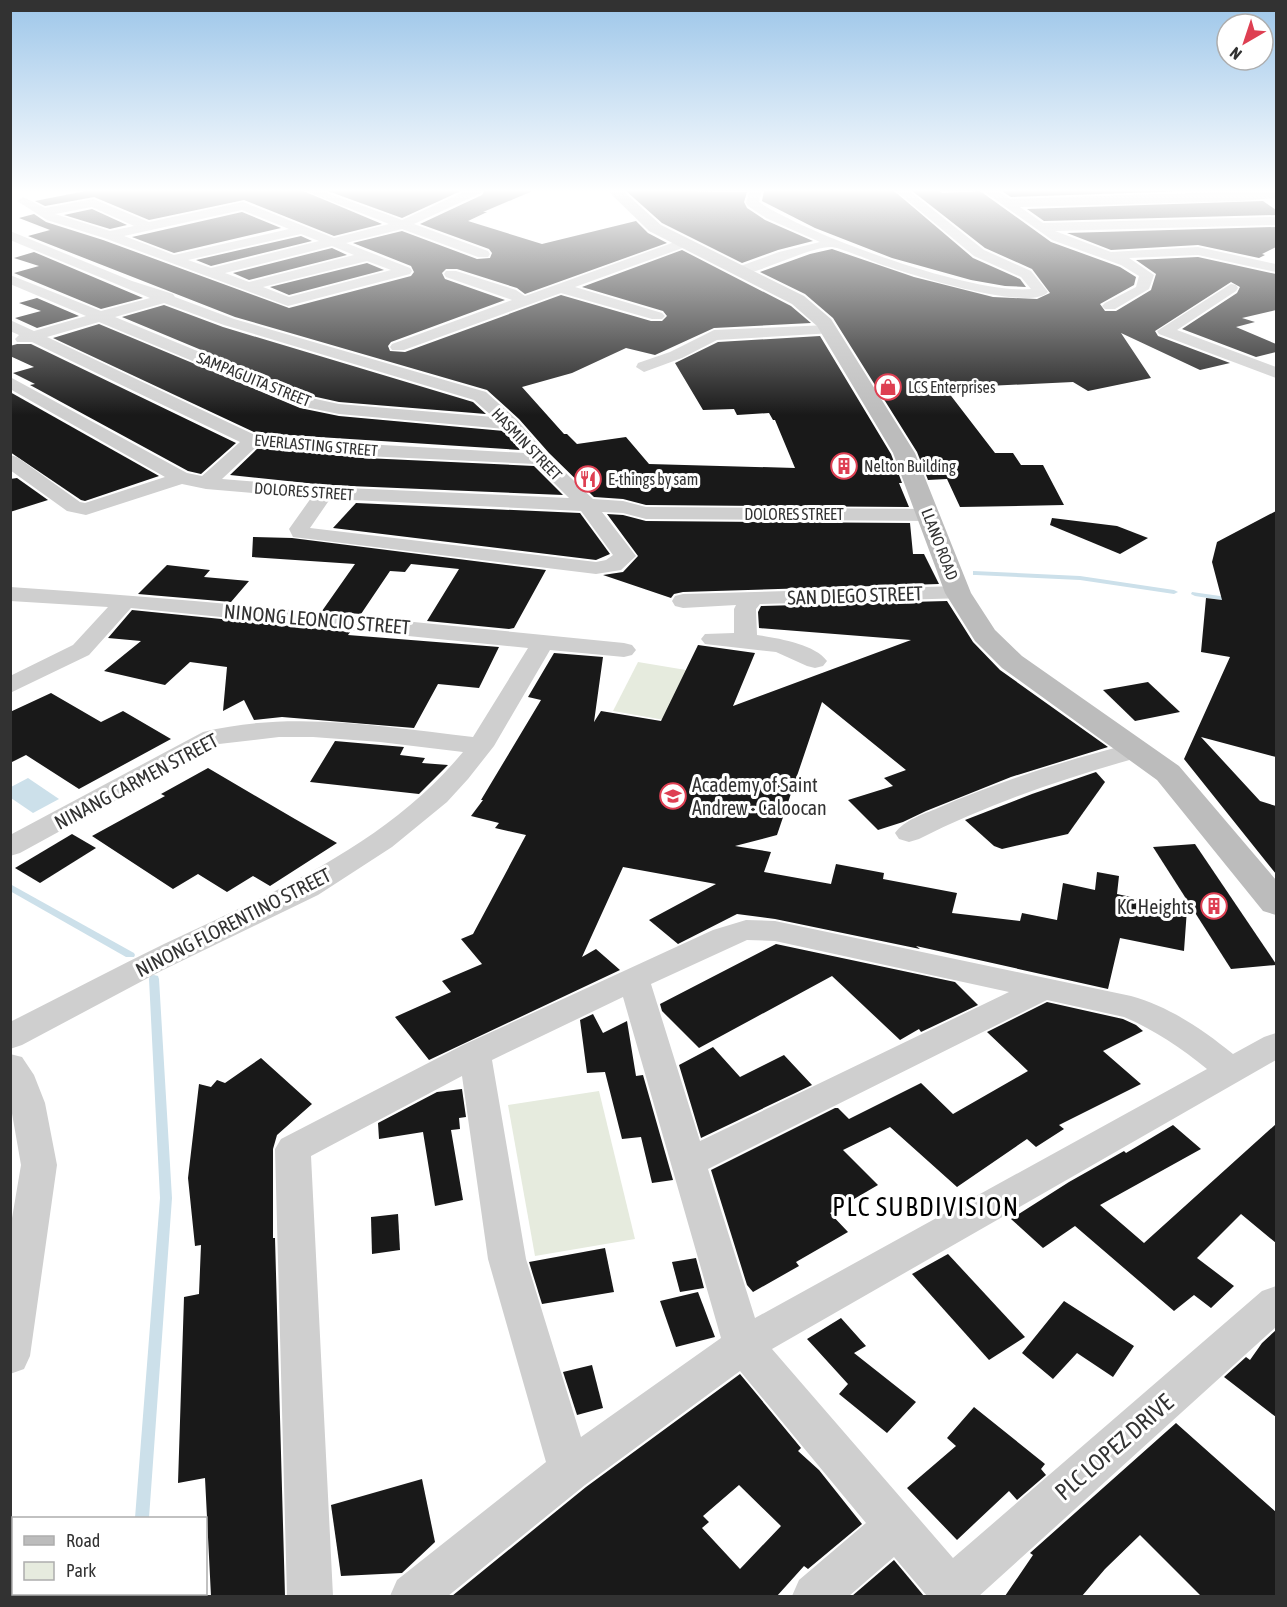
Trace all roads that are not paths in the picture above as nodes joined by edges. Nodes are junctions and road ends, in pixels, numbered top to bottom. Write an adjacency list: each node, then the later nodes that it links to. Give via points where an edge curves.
1 (84, 265): 20 (street, HASMIN STREET)
2 (189, 265): 13 (street)
3 (242, 265): 13 (street)
4 (333, 265): 16 (street)
5 (390, 265): 16 (street, via 405,271 288,302)
6 (623, 265): 17 (street)
7 (728, 265): 12 (main road, LLANO ROAD)
8 (757, 265): 12 (street)
9 (898, 265): 10 (street, via 1008,293 1028,296 1041,292 1026,274)
10 (1006, 265)
11 (1132, 265): 22 (street, via 1147,274 1142,289)
12 (740, 271): 26 (main road, LLANO ROAD, via 798,300 824,322)
13 (210, 273): 16 (street)
14 (451, 274): 21 (street, via 511,293)
15 (10, 279): 24 (street, SAMPAGUITA STREET)
16 (247, 287)
17 (561, 288): 21 (street); 23 (street)
18 (1231, 288): 31 (street, via 1165,332)
19 (189, 291): 20 (street)
20 (165, 298): 24 (street); 33 (street, HASMIN STREET, via 278,338 480,396)
21 (525, 302): 29 (street)
22 (1110, 306)
23 (657, 316)
24 (99, 317): 27 (street); 33 (street, SAMPAGUITA STREET, via 306,402 339,409)
25 (10, 325): 27 (street, EVERLASTING STREET)
26 (827, 330): 30 (street, via 719,334); 41 (main road, LLANO ROAD, via 904,453)
27 (33, 336): 28 (street); 34 (street, EVERLASTING STREET)
28 (10, 343)
29 (398, 347)
30 (644, 367)
31 (1276, 373)
32 (10, 382): 37 (street, DOLORES STREET)
33 (511, 424): 35 (street, HASMIN STREET)
34 (253, 440): 35 (street, EVERLASTING STREET); 38 (street)
35 (540, 459): 40 (street, HASMIN STREET)
36 (10, 461): 37 (street, via 74,507 86,509)
37 (181, 478): 38 (street, DOLORES STREET)
38 (206, 483): 39 (street, DOLORES STREET)
39 (324, 493): 40 (street, DOLORES STREET); 40 (street, HASMIN STREET, via 300,533 596,568 613,565 625,556)
40 (587, 505): 41 (street, DOLORES STREET, via 646,513)
41 (927, 510): 42 (main road, LLANO ROAD)
42 (958, 593): 44 (street, SAN DIEGO STREET); 54 (main road, LLANO ROAD, via 985,635 1005,655)
43 (10, 594): 45 (street, NINONG LEONCIO STREET)
44 (753, 598): 46 (street, SAN DIEGO STREET); 48 (street, via 745,609)
45 (125, 601): 49 (street, NINONG LEONCIO STREET); 52 (street, via 81,650)
46 (683, 601)
47 (713, 639): 48 (street)
48 (746, 640): 51 (street, via 782,646)
49 (544, 641): 50 (street, NINONG LEONCIO STREET); 53 (street, NINONG FLORENTINO STREET)
50 (624, 650)
51 (815, 661)
52 (10, 686)
53 (481, 746): 56 (street, NINANG CARMEN STREET, via 322,729 248,730 212,737); 60 (street, NINONG FLORENTINO STREET, via 438,796 382,841 308,888)
54 (1138, 750): 55 (street, via 991,795); 57 (main road, LLANO ROAD, via 1168,773)
55 (909, 833)
56 (10, 847)
57 (1276, 903)
58 (634, 980): 59 (street, via 730,934 761,929); 62 (street); 65 (street)
59 (1045, 988): 64 (street, via 1131,1007 1156,1017 1181,1030); 65 (street)
60 (10, 1037)
61 (1276, 1045): 64 (street)
62 (475, 1054): 69 (street, via 507,1259); 72 (street, via 293,1149)
63 (10, 1066): 68 (street, via 28,1103 39,1165)
64 (1231, 1070): 67 (street)
65 (689, 1162): 67 (street)
66 (1276, 1304): 71 (street, PLC LOPEZ DRIVE)
67 (744, 1345): 69 (street); 70 (street)
68 (10, 1356)
69 (570, 1470): 73 (street)
70 (896, 1526): 71 (street); 74 (street)
71 (954, 1593)
72 (310, 1596)
73 (413, 1596)
74 (815, 1596)

